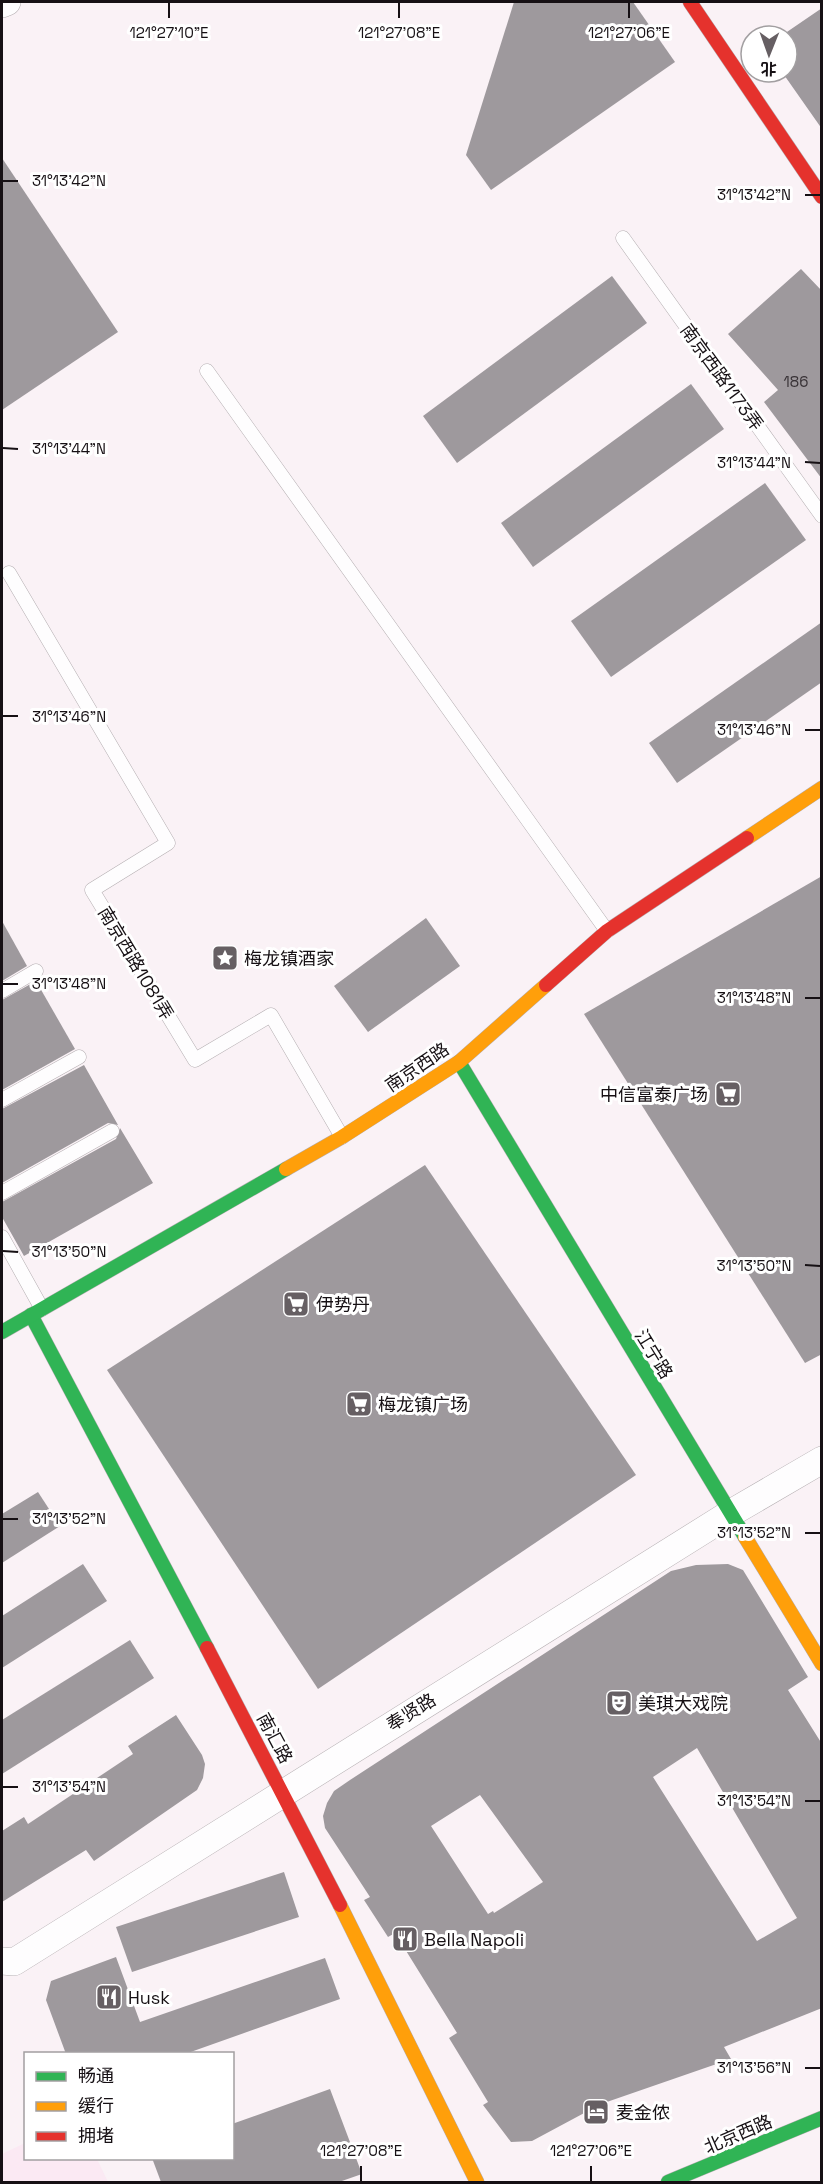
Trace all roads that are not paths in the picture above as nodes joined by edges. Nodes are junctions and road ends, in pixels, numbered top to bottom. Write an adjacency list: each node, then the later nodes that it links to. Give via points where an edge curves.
1 (7, 2): 3 (street)
2 (690, 2): 4 (main road)
3 (2, 4)
4 (822, 197)
5 (623, 238): 7 (lane, 南京西路1173弄)
6 (207, 371): 10 (lane)
7 (822, 516)
8 (9, 573): 17 (lane, 南京西路1081弄, via 168,843 92,890 195,1060 271,1015)
9 (822, 788): 10 (main road, 南京西路)
10 (607, 931): 14 (main road, 南京西路)
11 (36, 971): 12 (lane)
12 (2, 991)
13 (80, 1057): 15 (lane)
14 (459, 1062): 17 (main road, 南京西路); 23 (main road, 江宁路)
15 (2, 1100)
16 (112, 1131): 18 (lane)
17 (342, 1137): 20 (main road, 南京西路)
18 (2, 1193)
19 (2, 1237): 20 (lane)
20 (37, 1312): 21 (main road, 南京西路); 25 (main road, 南汇路)
21 (2, 1332)
22 (822, 1460): 23 (street, 奉贤路)
23 (731, 1513): 24 (main road, 江宁路); 25 (street, 奉贤路)
24 (822, 1664)
25 (284, 1792): 26 (street, 奉贤路, via 14,1962); 28 (main road, 南汇路)
26 (2, 1961)
27 (822, 2118): 29 (main road, 北京西路)
28 (477, 2182)
29 (668, 2182)

